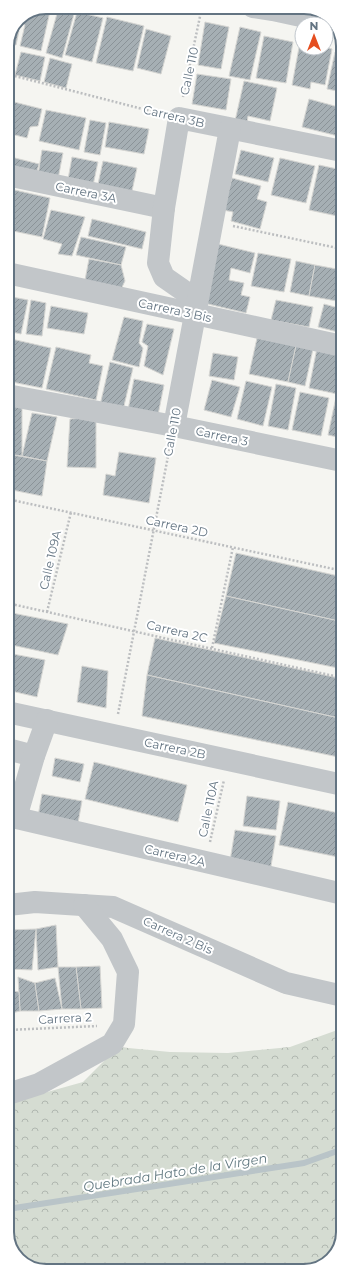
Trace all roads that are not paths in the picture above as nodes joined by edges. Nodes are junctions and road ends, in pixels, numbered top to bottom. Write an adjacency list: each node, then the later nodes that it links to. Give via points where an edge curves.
1 (230, 129): 2 (street, Carrera 3B); 4 (street, Carrera 3B, via 179,118); 6 (street, Calle 110)
2 (336, 150)
3 (14, 177): 4 (street, Carrera 3A)
4 (164, 208): 6 (street, via 158,263 164,277)
5 (14, 274): 6 (street, Carrera 3 Bis)
6 (196, 307): 7 (street, Carrera 3 Bis); 9 (street, Calle 110)
7 (336, 344)
8 (14, 396): 9 (street, Carrera 3)
9 (174, 426): 10 (street, Carrera 3)
10 (336, 460)
11 (14, 713): 12 (street, Carrera 2B)
12 (47, 720): 14 (street); 15 (street, Carrera 2B)
13 (14, 751): 14 (street)
14 (34, 756): 16 (street)
15 (336, 783)
16 (14, 811)
17 (14, 817): 18 (street, Carrera 2A)
18 (336, 892)
19 (14, 904): 20 (street, Carrera 2 Bis, via 35,902)
20 (84, 905): 21 (street, Carrera 2 Bis, via 114,907 286,983); 22 (street, via 112,939 128,972 124,1024 112,1044 39,1084)
21 (336, 994)
22 (14, 1092)

